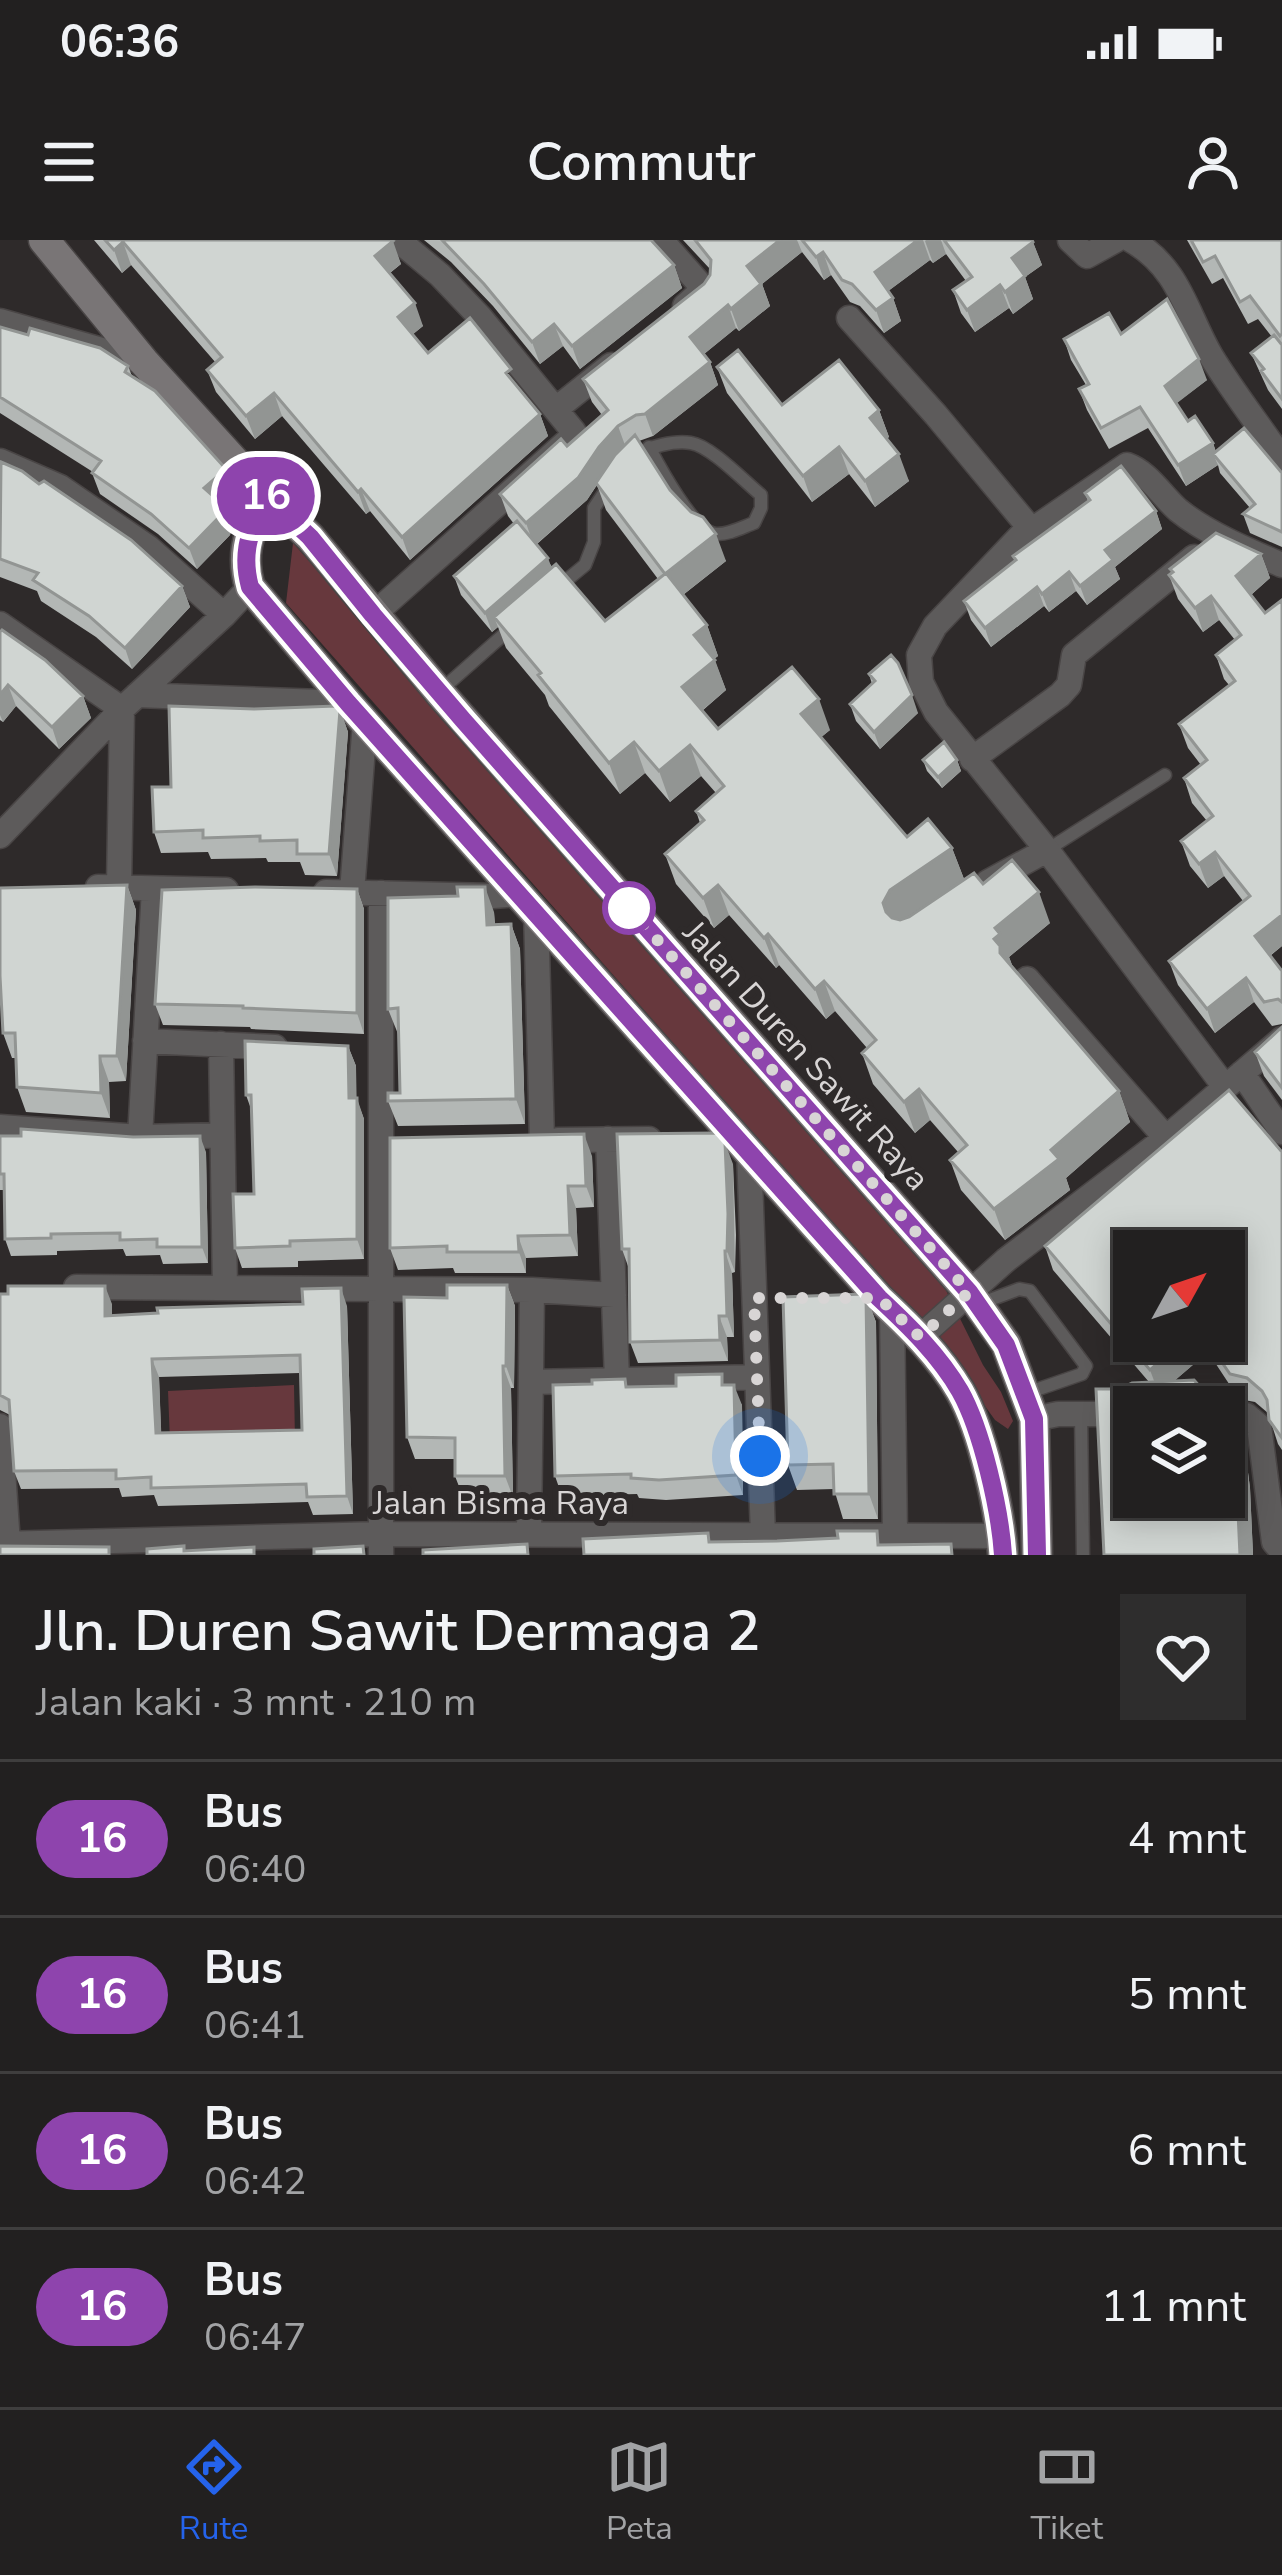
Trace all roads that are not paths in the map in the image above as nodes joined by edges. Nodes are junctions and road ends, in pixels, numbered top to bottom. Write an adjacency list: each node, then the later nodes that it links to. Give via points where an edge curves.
1 (44, 240): 11 (street, Jalan Duren Sawit Raya)
2 (398, 240): 12 (street, via 440,274)
3 (661, 240): 9 (street, via 704,289)
4 (1070, 240): 5 (street, via 1087,256)
5 (1116, 240)
6 (1131, 240): 14 (street, via 1182,292 1214,360)
7 (849, 318): 17 (street)
8 (0, 321): 11 (street)
9 (665, 322)
10 (629, 351): 12 (street)
11 (144, 362): 16 (street, Jalan Duren Sawit Raya)
12 (556, 409): 23 (street, via 571,438)
13 (649, 447): 13 (lane, via 706,531 720,535 754,523 761,495 706,450 691,442); 21 (lane, via 620,470 594,508 584,565)
14 (1282, 459)
15 (0, 461): 22 (street, via 78,499)
16 (264, 494): 20 (street, via 245,551); 23 (street, Jalan Duren Sawit Raya)
17 (1029, 527): 18 (street, via 1127,465); 29 (street, via 935,626 919,655 928,697)
18 (1215, 532): 19 (street); 29 (street, via 1074,656 1069,686)
19 (1282, 565)
20 (250, 587): 22 (street); 28 (street)
21 (552, 593)
22 (224, 615): 27 (street)
23 (373, 615): 26 (street, Jalan Duren Sawit Raya)
24 (520, 621): 26 (lane)
25 (0, 624): 27 (street)
26 (439, 692): 61 (street, Jalan Duren Sawit Raya)
27 (129, 702): 28 (street); 31 (street); 33 (street)
28 (357, 712): 39 (street); 41 (street)
29 (972, 759): 32 (street)
30 (1165, 775): 32 (lane)
31 (0, 836)
32 (1047, 850): 37 (street); 47 (street)
33 (119, 887): 34 (street); 35 (street)
34 (76, 888)
35 (154, 889): 36 (street); 44 (street)
36 (242, 890)
37 (975, 890)
38 (308, 892): 39 (street)
39 (352, 892): 40 (street)
40 (381, 893): 41 (street); 58 (street, via 370,1051 393,1143)
41 (529, 903): 52 (street, via 530,1140); 55 (street)
42 (1027, 979): 53 (street)
43 (1282, 1039): 47 (street)
44 (145, 1041): 45 (street); 51 (street)
45 (221, 1045): 46 (street); 50 (street)
46 (290, 1047)
47 (1233, 1080): 49 (street); 53 (street)
48 (0, 1126): 51 (street)
49 (1282, 1132)
50 (222, 1135): 51 (street); 57 (street)
51 (140, 1137)
52 (608, 1138): 54 (street); 60 (street)
53 (1166, 1138): 61 (street)
54 (678, 1139)
55 (732, 1142): 63 (street); 65 (street, via 765,1298)
56 (58, 1287): 57 (street)
57 (225, 1288): 58 (street)
58 (382, 1290): 59 (street); 78 (street)
59 (532, 1290): 60 (street); 67 (street)
60 (614, 1294): 66 (street)
61 (973, 1298): 64 (street); 68 (street, Jalan Duren Sawit Raya, via 1006,1345); 68 (lane, via 1030,1291 1086,1366)
62 (837, 1299): 63 (street)
63 (886, 1304): 64 (street); 76 (street)
64 (920, 1337): 82 (street, via 961,1392)
65 (757, 1377): 66 (street); 75 (street)
66 (617, 1380): 67 (street)
67 (531, 1382): 74 (street)
68 (1029, 1406): 69 (street); 85 (street, Jalan Duren Sawit Raya)
69 (1081, 1414): 70 (street); 86 (lane)
70 (1113, 1414)
71 (1245, 1415): 84 (street, via 1259,1426 1274,1542)
72 (0, 1426): 73 (street)
73 (1, 1453): 77 (street)
74 (529, 1534): 78 (street, Jalan Bisma Raya); 79 (street, Jalan Bisma Raya)
75 (763, 1534): 76 (street, Jalan Bisma Raya); 80 (street, Jalan Bisma Raya)
76 (895, 1534): 81 (street, Jalan Bisma Raya)
77 (4, 1544): 83 (street, Jalan Bisma Raya)
78 (382, 1545): 83 (street, Jalan Bisma Raya)
79 (556, 1545): 80 (street, Jalan Bisma Raya)
80 (721, 1545)
81 (966, 1545): 82 (street, Jalan Bisma Raya)
82 (1002, 1545)
83 (124, 1548)
84 (1282, 1551)
85 (1037, 1555)
86 (1083, 1555)

